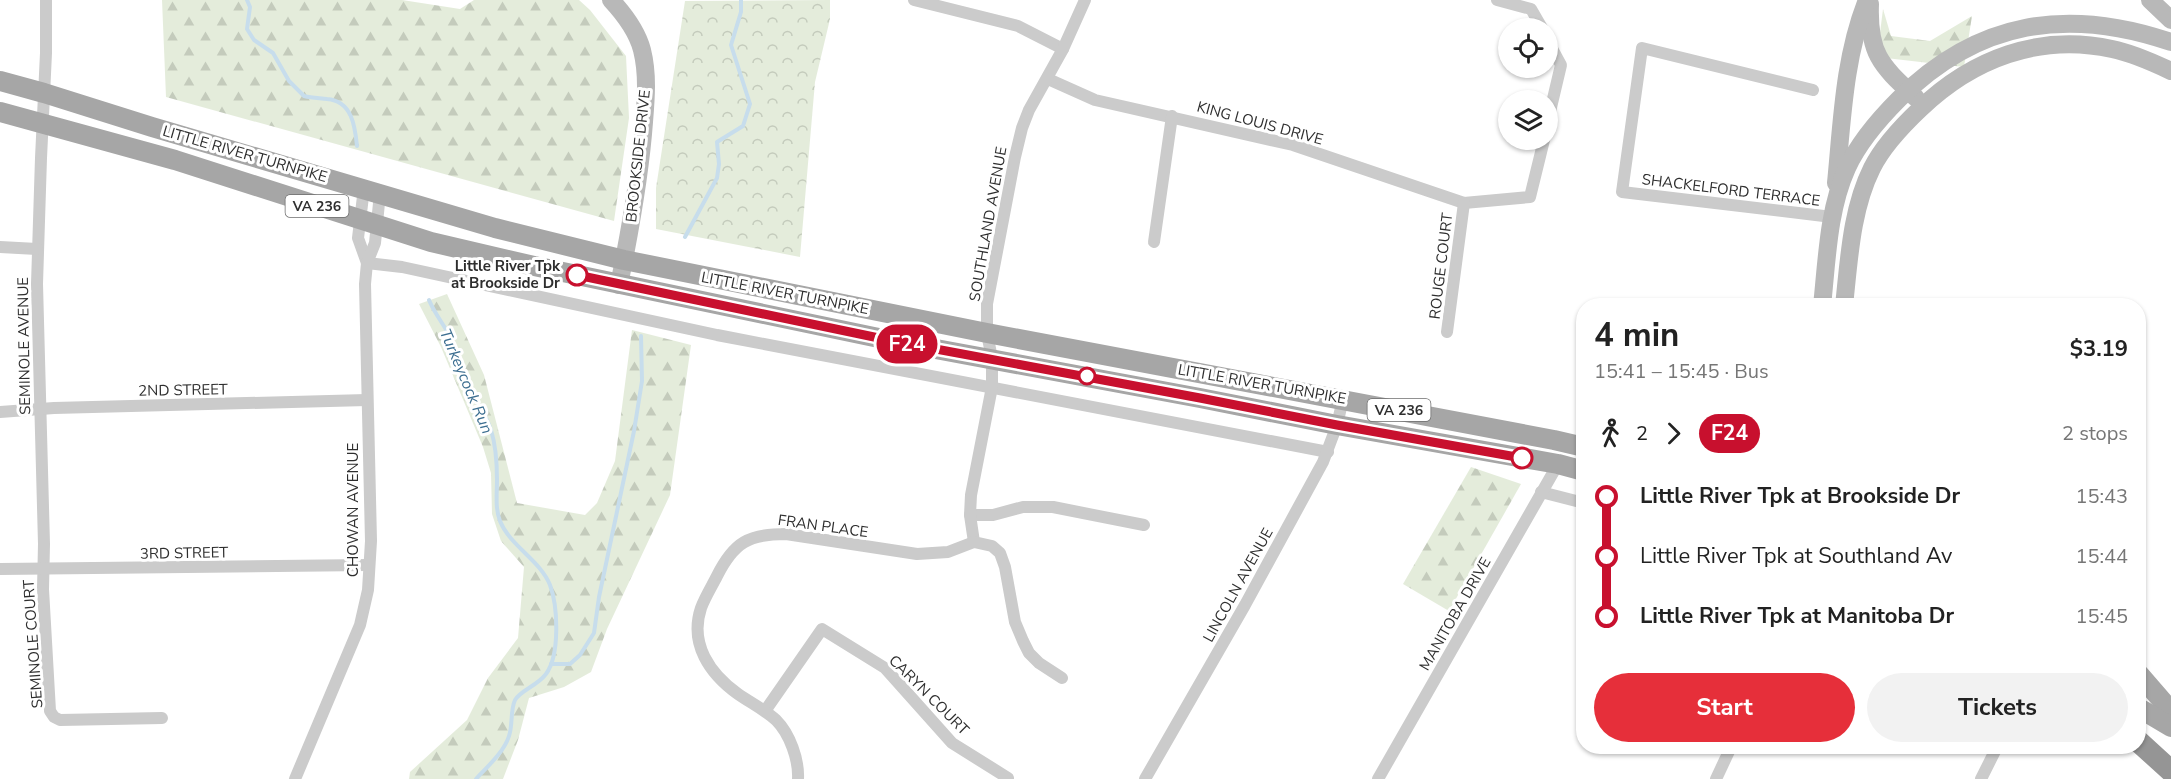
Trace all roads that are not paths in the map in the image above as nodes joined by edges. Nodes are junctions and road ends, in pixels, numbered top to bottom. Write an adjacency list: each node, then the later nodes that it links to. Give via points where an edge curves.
1 (46, 0): 19 (street, SEMINOLE AVENUE)
2 (611, 0): 32 (main road, BROOKSIDE DRIVE, via 635,32 646,66 642,144)
3 (914, 0): 11 (street, via 1018,26)
4 (1085, 0): 11 (street, SOUTHLAND AVENUE)
5 (1497, 0): 8 (street, via 1531,9)
6 (1868, 0): 18 (main road, via 1876,54); 27 (main road, via 1856,35 1844,100)
7 (2150, 0): 9 (main road)
8 (1536, 18)
9 (2171, 20)
10 (2171, 42): 18 (main road, via 2102,24 2026,28 1973,45 1933,69)
11 (1063, 49): 15 (street, SOUTHLAND AVENUE)
12 (1558, 59): 14 (street, via 1561,65)
13 (2171, 71): 20 (main road, via 2111,49 2086,45 2042,47 1977,66)
14 (1558, 78)
15 (1048, 79): 22 (street, KING LOUIS DRIVE, via 1095,100); 38 (street, SOUTHLAND AVENUE, via 1018,140 987,304)
16 (0, 81): 19 (main road, LITTLE RIVER TURNPIKE / VA 236)
17 (1813, 90): 27 (street, SHACKELFORD TERRACE, via 1642,48 1622,192)
18 (1908, 90): 20 (main road); 27 (main road, via 1859,147 1844,175)
19 (44, 93): 23 (street, SEMINOLE AVENUE); 25 (main road, LITTLE RIVER TURNPIKE / VA 236)
20 (1924, 105): 36 (main road, via 1886,146 1865,183)
21 (0, 112): 23 (main road, LITTLE RIVER TURNPIKE / VA 236)
22 (1172, 116): 26 (street, KING LOUIS DRIVE, via 1293,145); 29 (street)
23 (42, 123): 28 (main road, LITTLE RIVER TURNPIKE / VA 236, via 164,156); 31 (street, SEMINOLE AVENUE)
24 (1542, 150): 26 (street, via 1530,197)
25 (372, 190): 28 (street, CHOWAN AVENUE); 32 (main road, LITTLE RIVER TURNPIKE / VA 236, via 495,228)
26 (1464, 203): 37 (street, ROUGE COURT)
27 (1832, 217): 35 (main road)
28 (368, 223): 33 (street, CHOWAN AVENUE, via 358,238); 34 (main road, LITTLE RIVER TURNPIKE / VA 236, via 431,242)
29 (1154, 242)
30 (0, 247): 31 (street)
31 (37, 249): 43 (street, SEMINOLE AVENUE)
32 (624, 260): 34 (main road, BROOKSIDE DRIVE); 38 (main road, LITTLE RIVER TURNPIKE / VA 236)
33 (367, 263): 40 (street); 42 (street, CHOWAN AVENUE)
34 (619, 285): 39 (main road, LITTLE RIVER TURNPIKE / VA 236)
35 (1823, 298)
36 (1845, 298)
37 (1447, 332)
38 (987, 333): 39 (street, SOUTHLAND AVENUE); 41 (main road, LITTLE RIVER TURNPIKE / VA 236)
39 (992, 359): 40 (street, SOUTHLAND AVENUE); 45 (main road, LITTLE RIVER TURNPIKE / VA 236)
40 (992, 387): 47 (street); 52 (street, SOUTHLAND AVENUE)
41 (1343, 399): 45 (street, LINCOLN AVENUE); 46 (main road, LITTLE RIVER TURNPIKE / VA 236)
42 (367, 400): 43 (street, 2ND STREET); 55 (street, CHOWAN AVENUE)
43 (40, 410): 44 (street, 2ND STREET); 57 (street, SEMINOLE AVENUE)
44 (0, 412)
45 (1337, 425): 47 (street, LINCOLN AVENUE); 48 (main road, LITTLE RIVER TURNPIKE / VA 236)
46 (1576, 445)
47 (1328, 452): 74 (street, LINCOLN AVENUE)
48 (1558, 464): 49 (main road, LITTLE RIVER TURNPIKE / VA 236); 50 (street, MANITOBA DRIVE)
49 (1576, 469)
50 (1541, 492): 51 (street); 75 (street, MANITOBA DRIVE)
51 (1576, 501)
52 (970, 515): 53 (street, via 1053,507); 54 (street, SOUTHLAND AVENUE)
53 (1144, 525)
54 (974, 542): 58 (street, via 992,546 1000,553 1023,641 1038,663); 60 (street, FRAN PLACE, via 948,552 916,554 786,534 766,534 743,541 724,563 701,607 698,635 702,656 715,673 736,693)
55 (369, 565): 57 (street, 3RD STREET); 72 (street, CHOWAN AVENUE, via 360,625)
56 (0, 569): 57 (street, 3RD STREET)
57 (44, 569): 63 (street, SEMINOLE COURT, via 50,711 54,717)
58 (1062, 678)
59 (2146, 682): 61 (main road)
60 (765, 711): 71 (street, CARYN COURT, via 822,629 885,668 952,742); 73 (street, FRAN PLACE, via 787,735)
61 (2171, 711)
62 (2146, 712): 64 (main road)
63 (162, 718)
64 (2171, 727)
65 (2146, 744): 69 (main road)
66 (2146, 747): 70 (highway)
67 (1728, 754): 76 (street)
68 (1992, 754): 77 (street)
69 (2171, 756)
70 (2171, 771)
71 (1008, 778)
72 (295, 779)
73 (798, 779)
74 (1145, 779)
75 (1378, 779)
76 (1716, 779)
77 (1981, 779)

